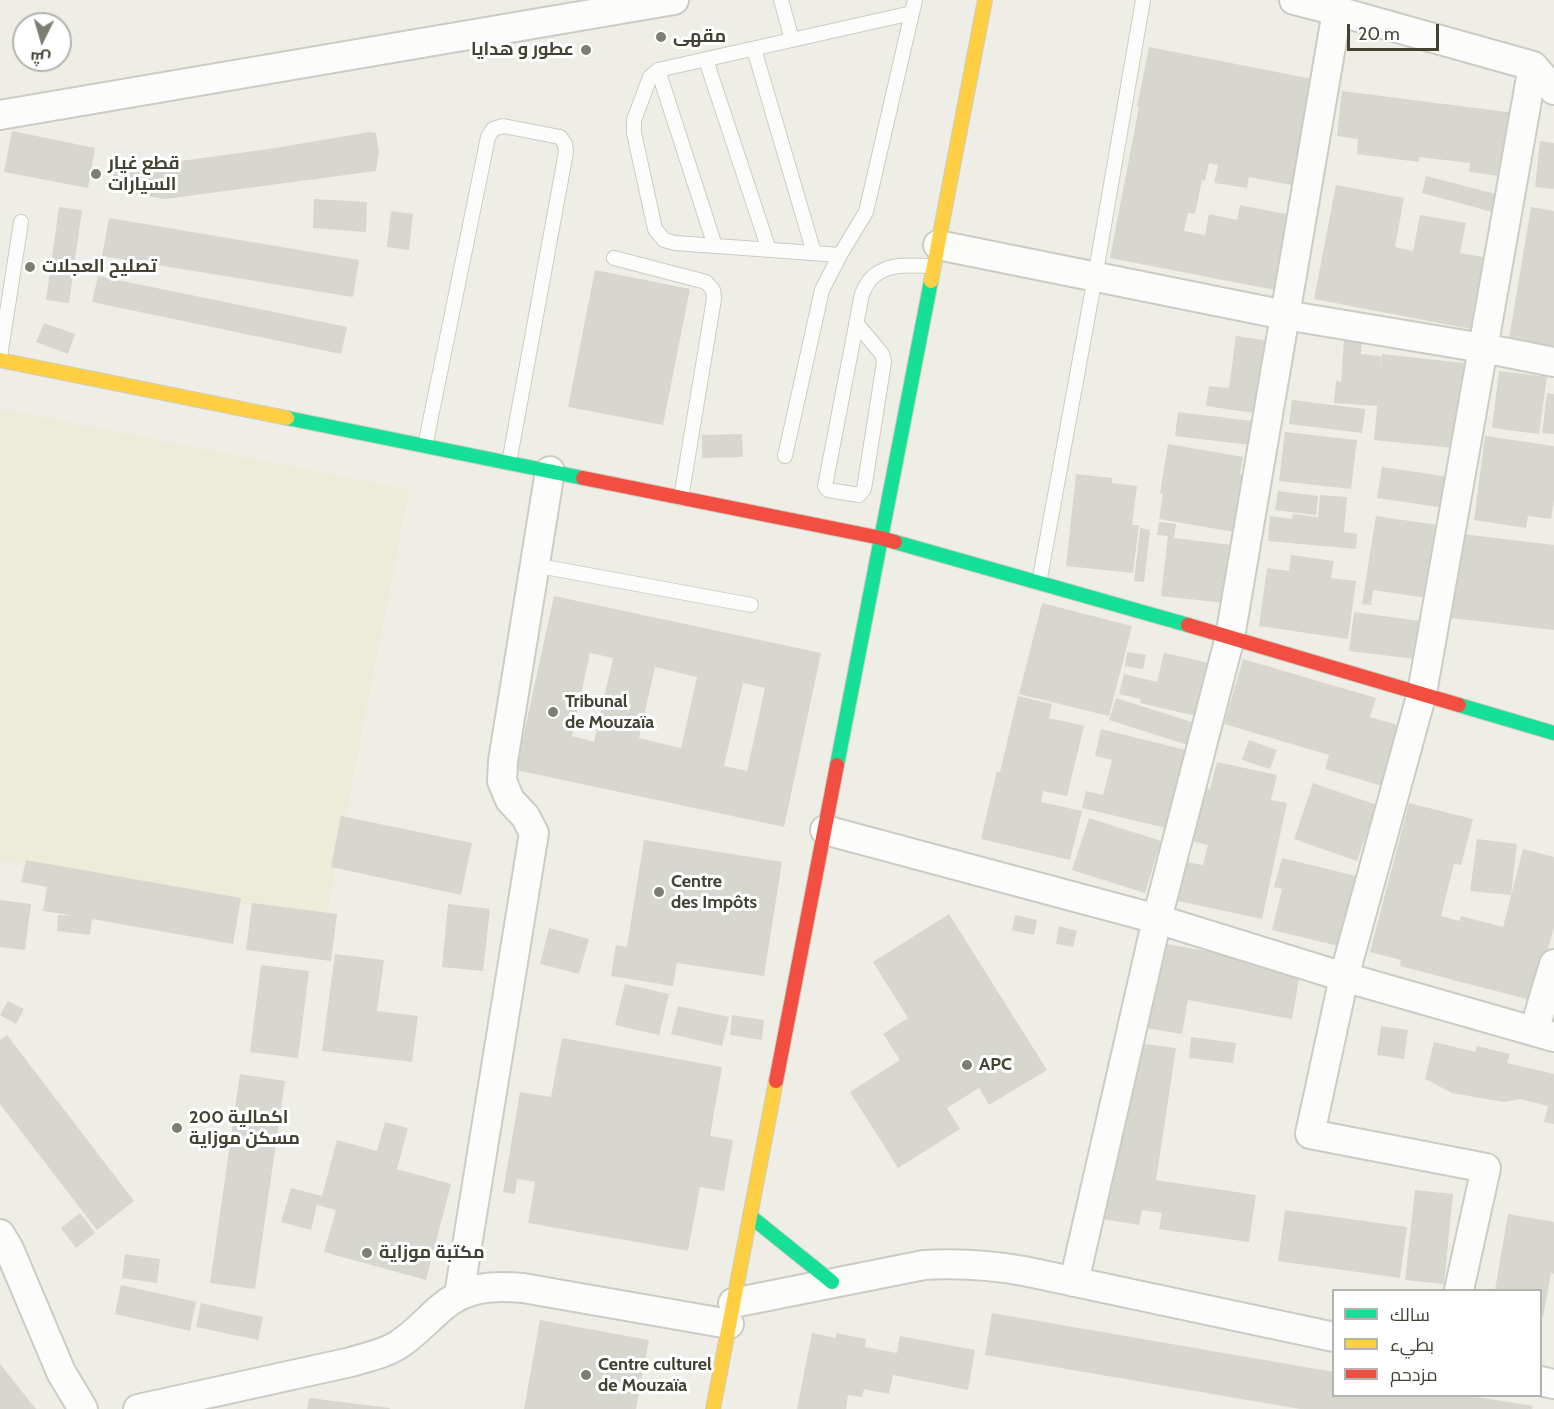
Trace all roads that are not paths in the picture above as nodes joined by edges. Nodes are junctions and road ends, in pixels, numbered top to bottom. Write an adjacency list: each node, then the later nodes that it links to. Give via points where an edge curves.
1 (674, 0): 14 (street)
2 (781, 0): 8 (lane)
3 (985, 0): 20 (street)
4 (1143, 0): 22 (lane)
5 (1294, 0): 7 (street)
6 (913, 6): 8 (lane); 19 (lane, via 866,212)
7 (1337, 11): 11 (street); 23 (street)
8 (792, 40): 9 (lane)
9 (754, 49): 10 (lane); 18 (lane)
10 (706, 60): 12 (lane); 17 (lane)
11 (1533, 66): 13 (street); 25 (street)
12 (658, 70): 16 (lane); 16 (lane, via 650,77 634,120 656,229 664,240)
13 (1554, 90)
14 (0, 115)
15 (21, 222): 26 (lane)
16 (715, 246): 17 (lane)
17 (769, 250): 18 (lane)
18 (814, 253): 19 (lane)
19 (840, 255): 29 (lane, via 822,290)
20 (936, 256): 22 (street); 24 (lane, via 882,270 862,294); 33 (street)
21 (614, 258): 32 (lane, via 706,282 713,290)
22 (1095, 277): 23 (street); 35 (lane)
23 (1285, 315): 25 (street); 37 (street)
24 (856, 323): 24 (lane, via 825,486 828,490 859,495 864,489 884,362 882,354)
25 (1483, 348): 27 (street); 38 (street)
26 (0, 359): 28 (street)
27 (1554, 362)
28 (425, 446): 30 (street); 30 (lane, via 488,137 493,129 503,126 560,137 566,152)
29 (785, 456)
30 (509, 463): 31 (street)
31 (550, 471): 32 (street); 34 (street)
32 (681, 498): 33 (street)
33 (881, 538): 35 (street); 40 (street)
34 (534, 565): 36 (lane); 50 (street, via 502,781 510,800 534,833)
35 (1039, 583): 37 (street)
36 (752, 605)
37 (1230, 637): 38 (street); 41 (street)
38 (1422, 693): 39 (street); 43 (street)
39 (1554, 733)
40 (825, 830): 41 (street); 45 (street)
41 (1157, 919): 43 (street); 48 (street)
42 (1554, 964): 44 (street)
43 (1344, 977): 44 (street); 49 (street, via 1310,1134 1486,1168)
44 (1544, 1034)
45 (750, 1216): 47 (street); 51 (street)
46 (0, 1234): 53 (street, via 61,1371)
47 (832, 1282): 48 (street, via 950,1263 999,1266); 51 (street)
48 (1074, 1282): 52 (street)
49 (1459, 1289)
50 (459, 1295): 51 (street, via 501,1286); 54 (street, via 398,1345 378,1354)
51 (731, 1313): 55 (street)
52 (1332, 1337)
53 (83, 1409)
54 (138, 1409)
55 (713, 1409)

